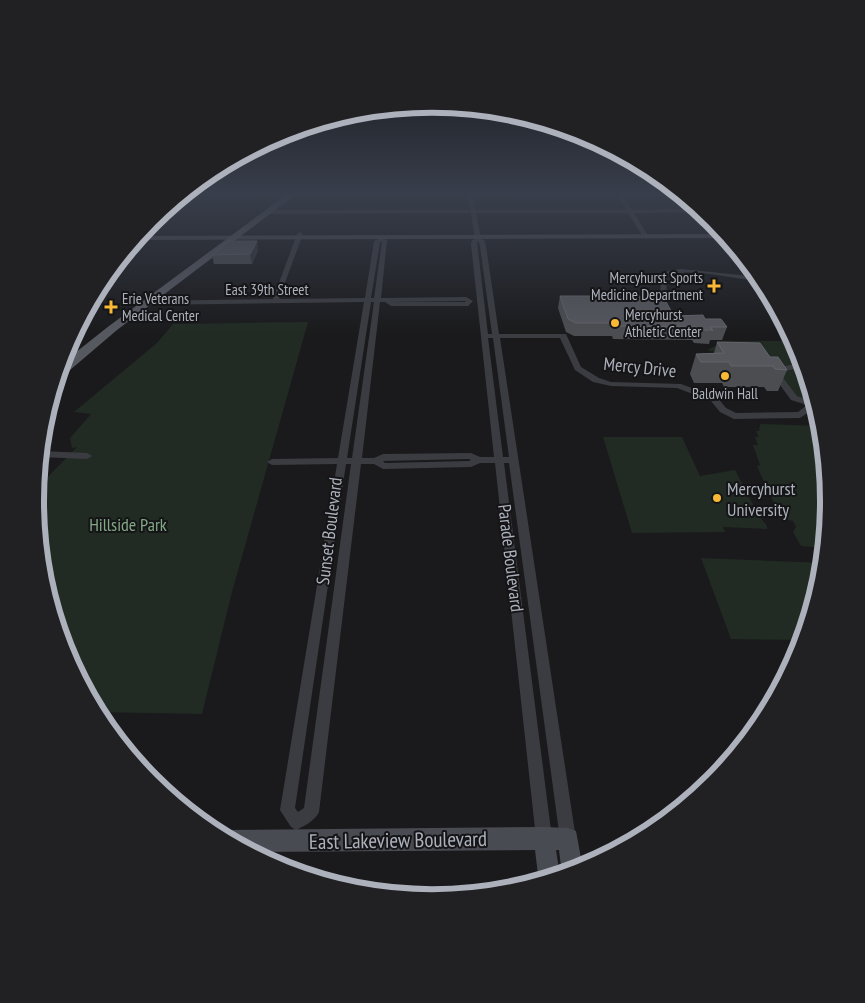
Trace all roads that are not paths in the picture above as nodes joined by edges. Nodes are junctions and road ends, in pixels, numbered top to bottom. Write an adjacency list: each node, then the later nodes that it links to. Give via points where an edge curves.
1 (230, 242): 9 (main road)
2 (297, 242): 8 (street)
3 (377, 242): 6 (street, Sunset Boulevard)
4 (482, 242): 7 (street, Parade Boulevard)
5 (750, 278): 10 (street, via 670,271 664,276 663,302)
6 (377, 301): 7 (street, East 39th Street, via 391,304 468,304); 8 (street, East 39th Street); 18 (street, Sunset Boulevard); 19 (street, Sunset Boulevard)
7 (480, 301): 11 (street, Parade Boulevard)
8 (275, 302): 9 (street, East 39th Street)
9 (146, 303): 12 (main road)
10 (659, 305)
11 (490, 336): 15 (street, Mercy Drive, via 563,336 578,368 596,380 611,384 678,386 714,399 723,410 734,416 800,415); 20 (street, Parade Boulevard); 21 (street, Parade Boulevard)
12 (69, 364)
13 (797, 366): 14 (street, via 781,369 776,374 790,394)
14 (808, 402)
15 (810, 408)
16 (47, 454): 17 (street)
17 (87, 456)
18 (343, 460): 19 (street); 22 (street); 23 (street, Sunset Boulevard, via 287,810)
19 (357, 460): 20 (street, via 376,461 384,466 471,464 478,460); 23 (street, Sunset Boulevard, via 311,812)
20 (498, 460): 21 (street); 24 (street, Parade Boulevard)
21 (514, 460): 26 (street, Parade Boulevard)
22 (272, 462)
23 (294, 831): 24 (main road, East Lakeview Boulevard); 25 (main road, East Lakeview Boulevard)
24 (544, 838): 26 (main road, East Lakeview Boulevard); 28 (main road, Parade Boulevard)
25 (239, 839)
26 (568, 839): 27 (main road, Parade Boulevard)
27 (571, 865)
28 (548, 873)

